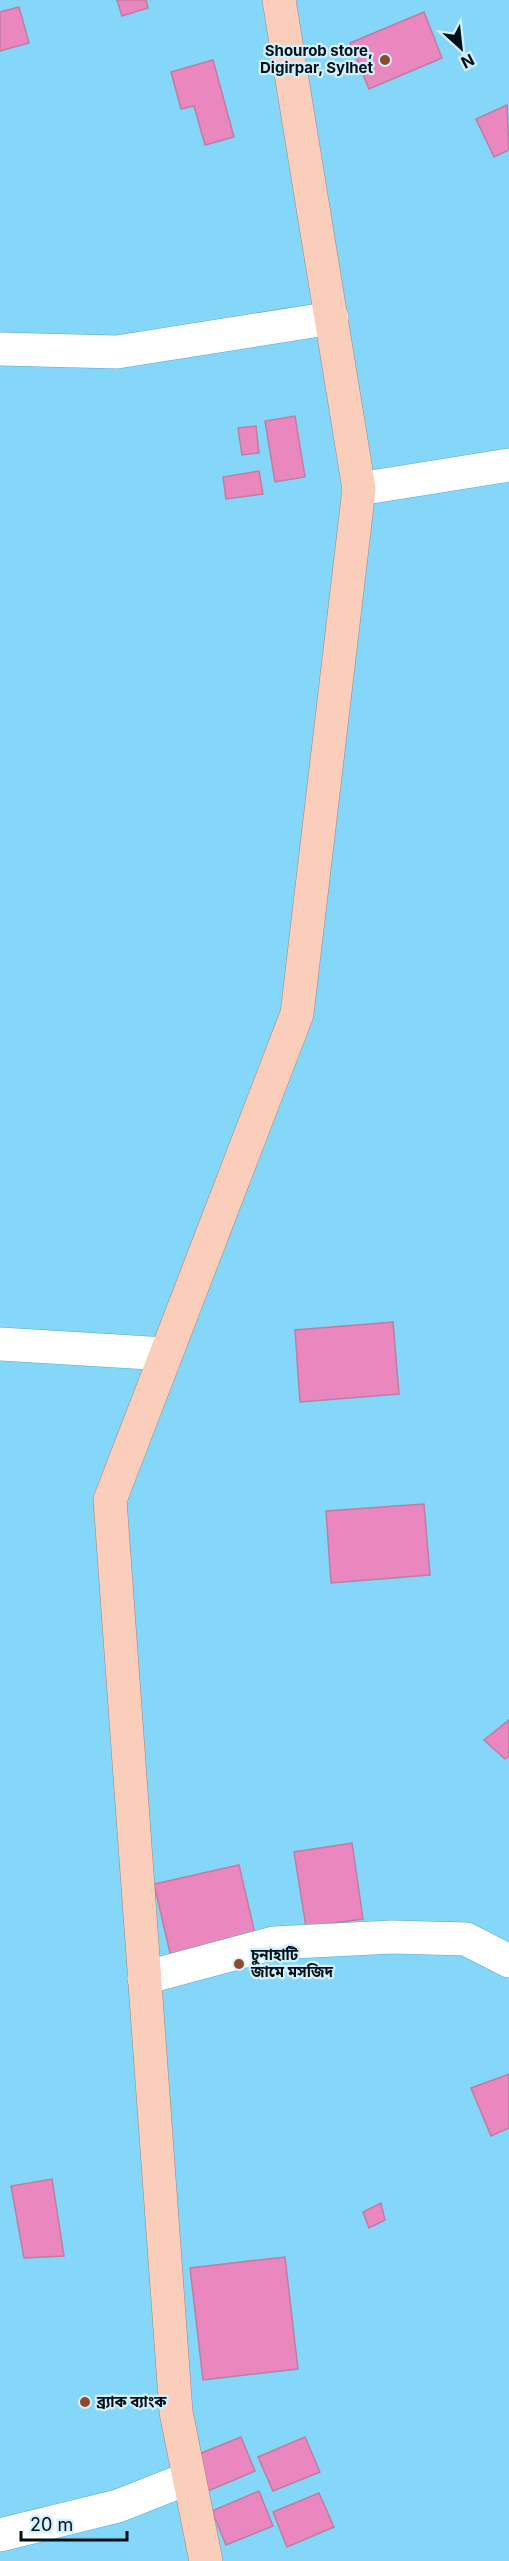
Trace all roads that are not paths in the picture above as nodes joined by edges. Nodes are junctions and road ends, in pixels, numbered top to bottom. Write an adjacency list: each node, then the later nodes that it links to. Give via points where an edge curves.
1 (279, 0): 2 (highway)
2 (332, 318): 3 (street, via 117,352); 5 (highway)
3 (0, 349)
4 (509, 465): 5 (street)
5 (359, 489): 7 (highway, via 297,1014)
6 (0, 1344): 7 (street)
7 (166, 1354): 9 (highway, via 110,1500)
8 (509, 1961): 9 (street, via 466,1939 345,1939 274,1943)
9 (144, 1978): 10 (highway, via 176,2412)
10 (189, 2478): 11 (street, via 118,2506); 12 (highway)
11 (0, 2535)
12 (206, 2561)

